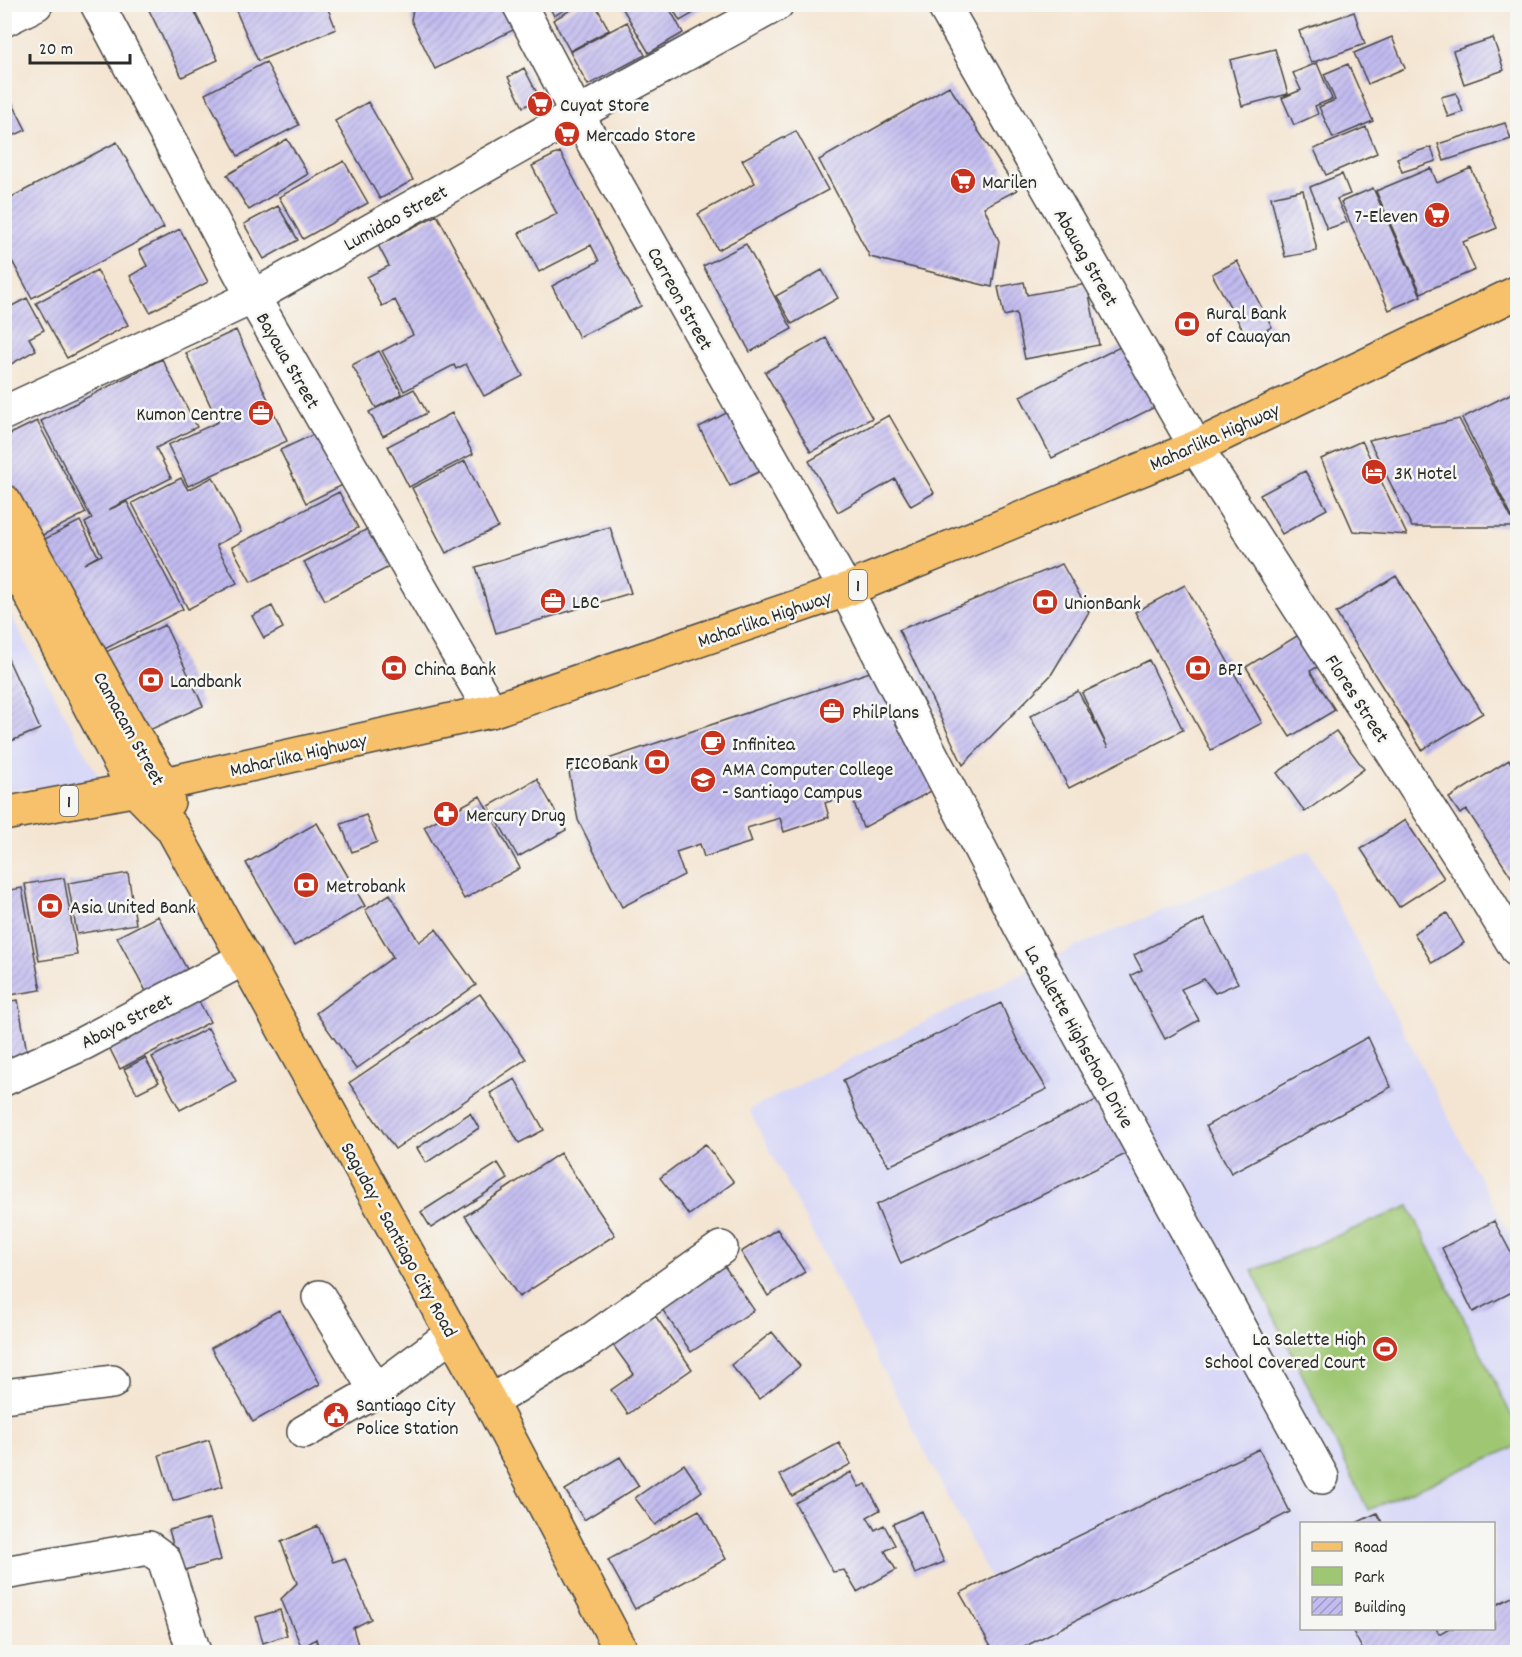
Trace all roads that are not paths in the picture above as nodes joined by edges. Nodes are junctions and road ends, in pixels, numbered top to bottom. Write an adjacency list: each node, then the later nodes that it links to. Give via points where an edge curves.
1 (36, 4): 6 (street)
2 (97, 4): 9 (street, Bayaua Street)
3 (519, 4): 7 (street, Carreon Street)
4 (777, 4): 7 (street, Lumidao Street)
5 (943, 4): 11 (street, Abauag Street)
6 (4, 20)
7 (578, 114): 9 (street, Lumidao Street); 14 (street, Carreon Street)
8 (1518, 292): 11 (main road, Maharlika Highway / 1)
9 (253, 297): 10 (street, Lumidao Street); 15 (street, Bayaua Street)
10 (4, 413)
11 (1196, 447): 14 (main road, Maharlika Highway / 1); 19 (street, Flores Street)
12 (4, 501): 16 (main road, Camacam Street, via 128,725)
13 (4, 545): 16 (main road, Camacam Street)
14 (846, 590): 15 (main road, Maharlika Highway / 1); 30 (street, La Salette Highschool Drive, via 1020,926)
15 (491, 711): 16 (main road, Maharlika Highway / 1)
16 (149, 786): 17 (main road, Maharlika Highway / 1); 18 (main road, Camacam Street)
17 (4, 814)
18 (172, 828): 20 (main road, Saguday - Santiago City Road)
19 (1518, 951)
20 (245, 958): 21 (street, Abaya Street, via 84,1043); 24 (main road, Saguday - Santiago City Road)
21 (4, 1079)
22 (721, 1248): 28 (street, via 587,1343)
23 (319, 1297): 26 (street)
24 (452, 1334): 26 (street); 28 (main road, Saguday - Santiago City Road)
25 (112, 1382): 27 (street)
26 (376, 1391): 29 (street)
27 (4, 1396)
28 (490, 1402): 33 (main road, Saguday - Santiago City Road)
29 (304, 1432)
30 (1322, 1477)
31 (4, 1573): 32 (street, via 149,1548 165,1558)
32 (194, 1653)
33 (622, 1653)

